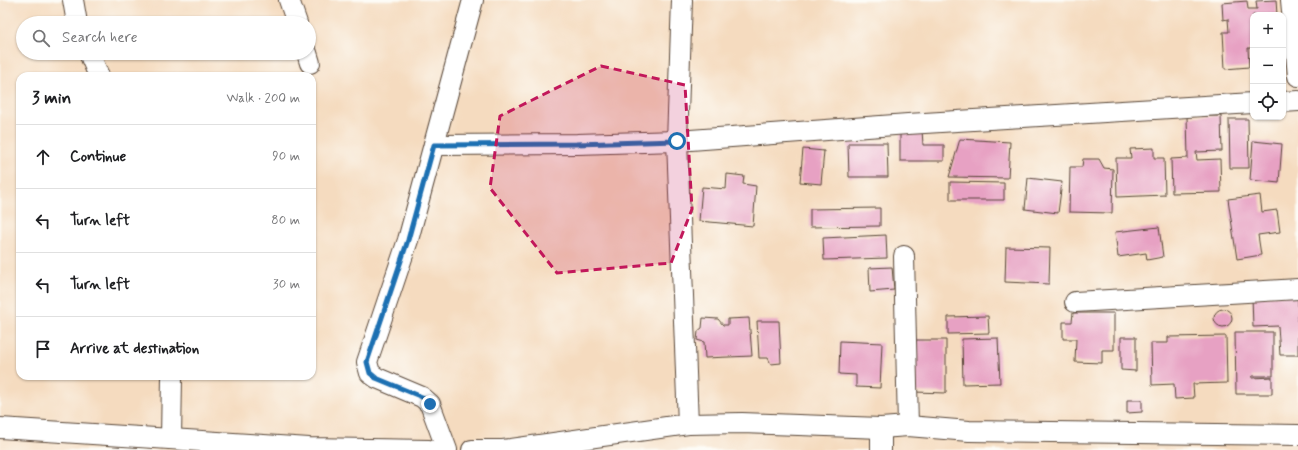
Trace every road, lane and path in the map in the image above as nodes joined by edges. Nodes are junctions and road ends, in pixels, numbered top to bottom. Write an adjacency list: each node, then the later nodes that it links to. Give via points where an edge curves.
1 (73, 0): 6 (street)
2 (289, 0): 7 (street)
3 (473, 0): 15 (street)
4 (682, 0): 14 (street)
5 (1291, 0): 10 (street)
6 (76, 16)
7 (295, 16)
8 (92, 60): 9 (street)
9 (97, 72)
10 (1298, 76)
11 (1298, 101): 12 (street)
12 (1286, 102)
13 (1250, 104): 14 (street, via 908,124)
14 (677, 141): 15 (street); 20 (street)
15 (434, 145): 28 (street, via 408,240 367,362 370,373 376,378 422,397 430,404)
16 (904, 256): 21 (street)
17 (1298, 289): 18 (street)
18 (1075, 302)
19 (172, 380): 25 (street)
20 (688, 424): 23 (street, via 742,423); 29 (street, via 503,450)
21 (908, 426): 23 (street); 24 (street, via 969,431)
22 (0, 428): 25 (street)
23 (880, 428): 30 (street)
24 (1298, 435)
25 (171, 439): 26 (street)
26 (309, 449): 27 (street)
27 (429, 450)
28 (447, 450)
29 (472, 450)
30 (881, 450)

